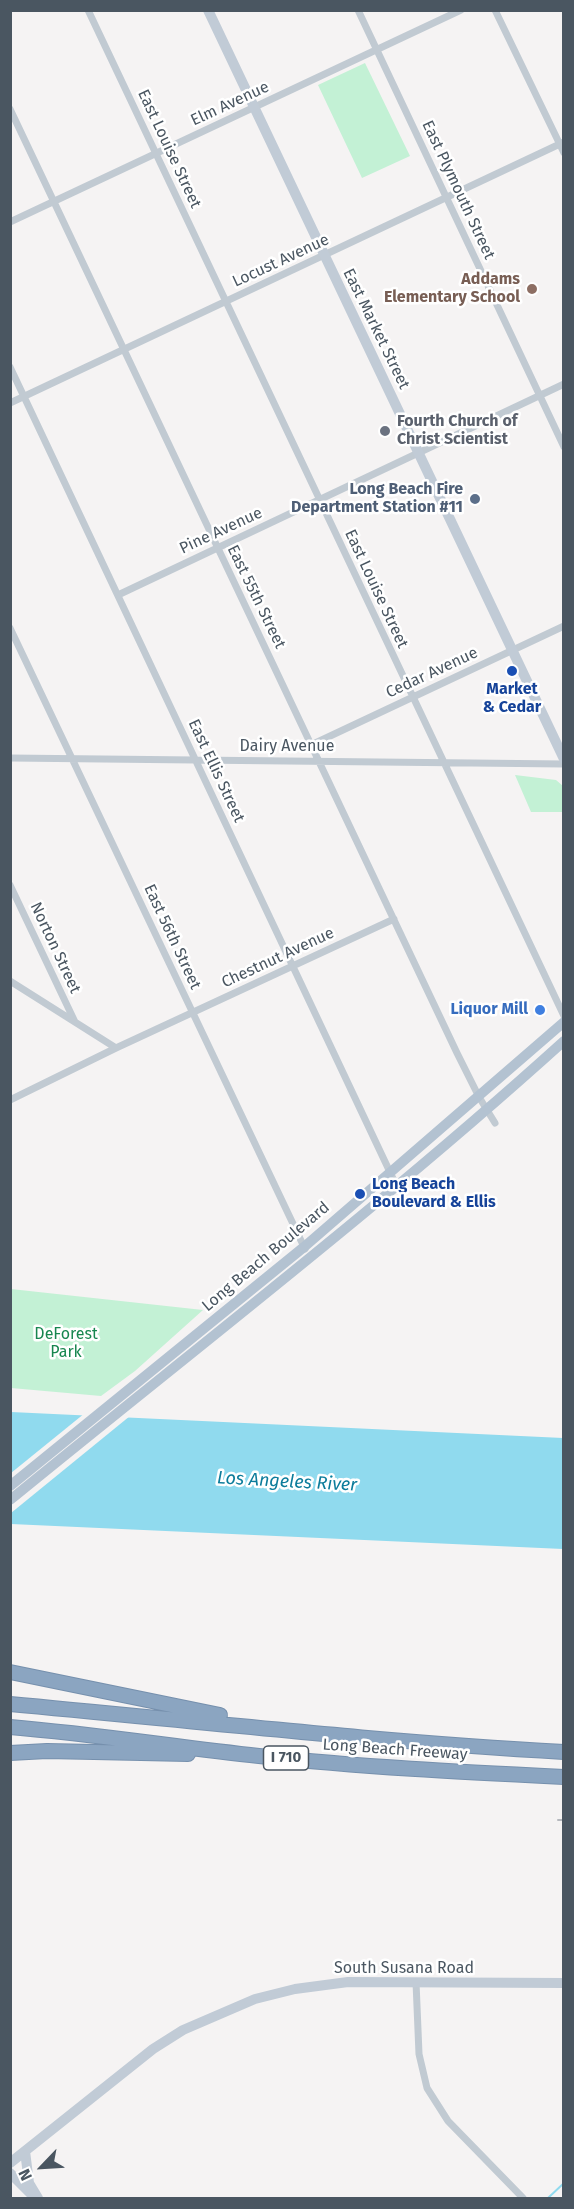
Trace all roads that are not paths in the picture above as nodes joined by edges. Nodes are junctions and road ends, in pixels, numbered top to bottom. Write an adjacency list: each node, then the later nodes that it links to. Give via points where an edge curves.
1 (88, 10): 10 (street, East Louise Street)
2 (208, 10): 7 (street, East Market Street)
3 (358, 10): 6 (street, East Plymouth Street)
4 (461, 10): 6 (street, Elm Avenue)
5 (495, 10): 9 (street)
6 (377, 50): 7 (street, Elm Avenue); 12 (street, East Plymouth Street)
7 (254, 107): 10 (street, Elm Avenue); 15 (street, East Market Street)
8 (10, 109): 13 (street, East 55th Street)
9 (561, 143): 11 (street); 12 (street, Locust Avenue)
10 (155, 153): 13 (street, Elm Avenue); 16 (street, East Louise Street)
11 (564, 153)
12 (447, 197): 15 (street, Locust Avenue); 20 (street, East Plymouth Street)
13 (54, 201): 14 (street, Elm Avenue); 17 (street, East 55th Street)
14 (10, 222)
15 (325, 256): 16 (street, Locust Avenue); 24 (street, East Market Street)
16 (226, 302): 17 (street, Locust Avenue); 25 (street, East Louise Street)
17 (124, 350): 21 (street, Locust Avenue); 26 (street, East 55th Street)
18 (10, 367): 21 (street, East Ellis Street)
19 (564, 384): 20 (street, Pine Avenue)
20 (539, 395): 23 (street, East Plymouth Street); 24 (street, Pine Avenue)
21 (25, 397): 22 (street, Locust Avenue); 27 (street, East Ellis Street)
22 (10, 403)
23 (564, 447)
24 (418, 452): 25 (street, Pine Avenue); 30 (street, East Market Street)
25 (319, 499): 26 (street, Pine Avenue); 31 (street, East Louise Street)
26 (217, 547): 27 (street, Pine Avenue); 32 (street, East 55th Street)
27 (118, 595): 37 (street, East Ellis Street)
28 (564, 626): 30 (street, Cedar Avenue)
29 (10, 628): 34 (street, East 56th Street)
30 (512, 650): 31 (street, Cedar Avenue); 35 (street, East Market Street)
31 (412, 697): 32 (street, Cedar Avenue); 38 (street, East Louise Street)
32 (311, 745): 36 (street, East 55th Street)
33 (10, 758): 34 (street, Dairy Avenue)
34 (72, 758): 37 (street, Dairy Avenue); 44 (street, East 56th Street)
35 (564, 759)
36 (319, 760): 37 (street, Dairy Avenue); 38 (street, Dairy Avenue); 41 (street, East 55th Street)
37 (197, 761): 42 (street, East Ellis Street)
38 (444, 762): 39 (street, Dairy Avenue); 45 (street, East Louise Street)
39 (564, 764)
40 (10, 885): 46 (street, Norton Street)
41 (394, 919): 42 (street, Chestnut Avenue); 50 (street, East 55th Street)
42 (294, 966): 44 (street, Chestnut Avenue); 54 (street, East Ellis Street)
43 (10, 981): 46 (street)
44 (193, 1012): 49 (street, Chestnut Avenue); 56 (street, East 56th Street)
45 (564, 1016)
46 (75, 1022): 49 (street)
47 (564, 1022): 50 (main road, Long Beach Boulevard)
48 (564, 1041): 52 (main road, Long Beach Boulevard)
49 (116, 1048): 51 (street, Chestnut Avenue)
50 (479, 1097): 52 (street, East 55th Street); 54 (main road, Long Beach Boulevard)
51 (10, 1100)
52 (487, 1110): 53 (street, East 55th Street); 55 (main road, Long Beach Boulevard)
53 (495, 1123)
54 (390, 1172): 55 (street, East Ellis Street); 56 (main road, Long Beach Boulevard)
55 (397, 1187): 57 (main road, Long Beach Boulevard)
56 (304, 1247): 57 (street, East 56th Street); 58 (main road, Long Beach Boulevard)
57 (311, 1258): 59 (main road, Long Beach Boulevard)
58 (10, 1486)
59 (10, 1500)
60 (10, 1672): 63 (highway)
61 (10, 1704): 63 (highway, Long Beach Freeway / I 710)
62 (10, 1727): 66 (highway, Long Beach Freeway / I 710)
63 (290, 1729): 64 (highway, Long Beach Freeway / I 710, via 440,1745)
64 (564, 1752)
65 (10, 1753): 66 (highway)
66 (259, 1756): 67 (highway, Long Beach Freeway / I 710)
67 (564, 1777)
68 (416, 1982): 69 (street, South Susana Road); 70 (street, South Susana Road, via 316,1985 255,1999 214,2015 153,2049); 74 (street, via 419,2054 427,2088 448,2121)
69 (564, 1983)
70 (25, 2151): 71 (street, South Susana Road); 73 (street, via 29,2183)
71 (10, 2163)
72 (10, 2173): 73 (street)
73 (37, 2199)
74 (523, 2199)

